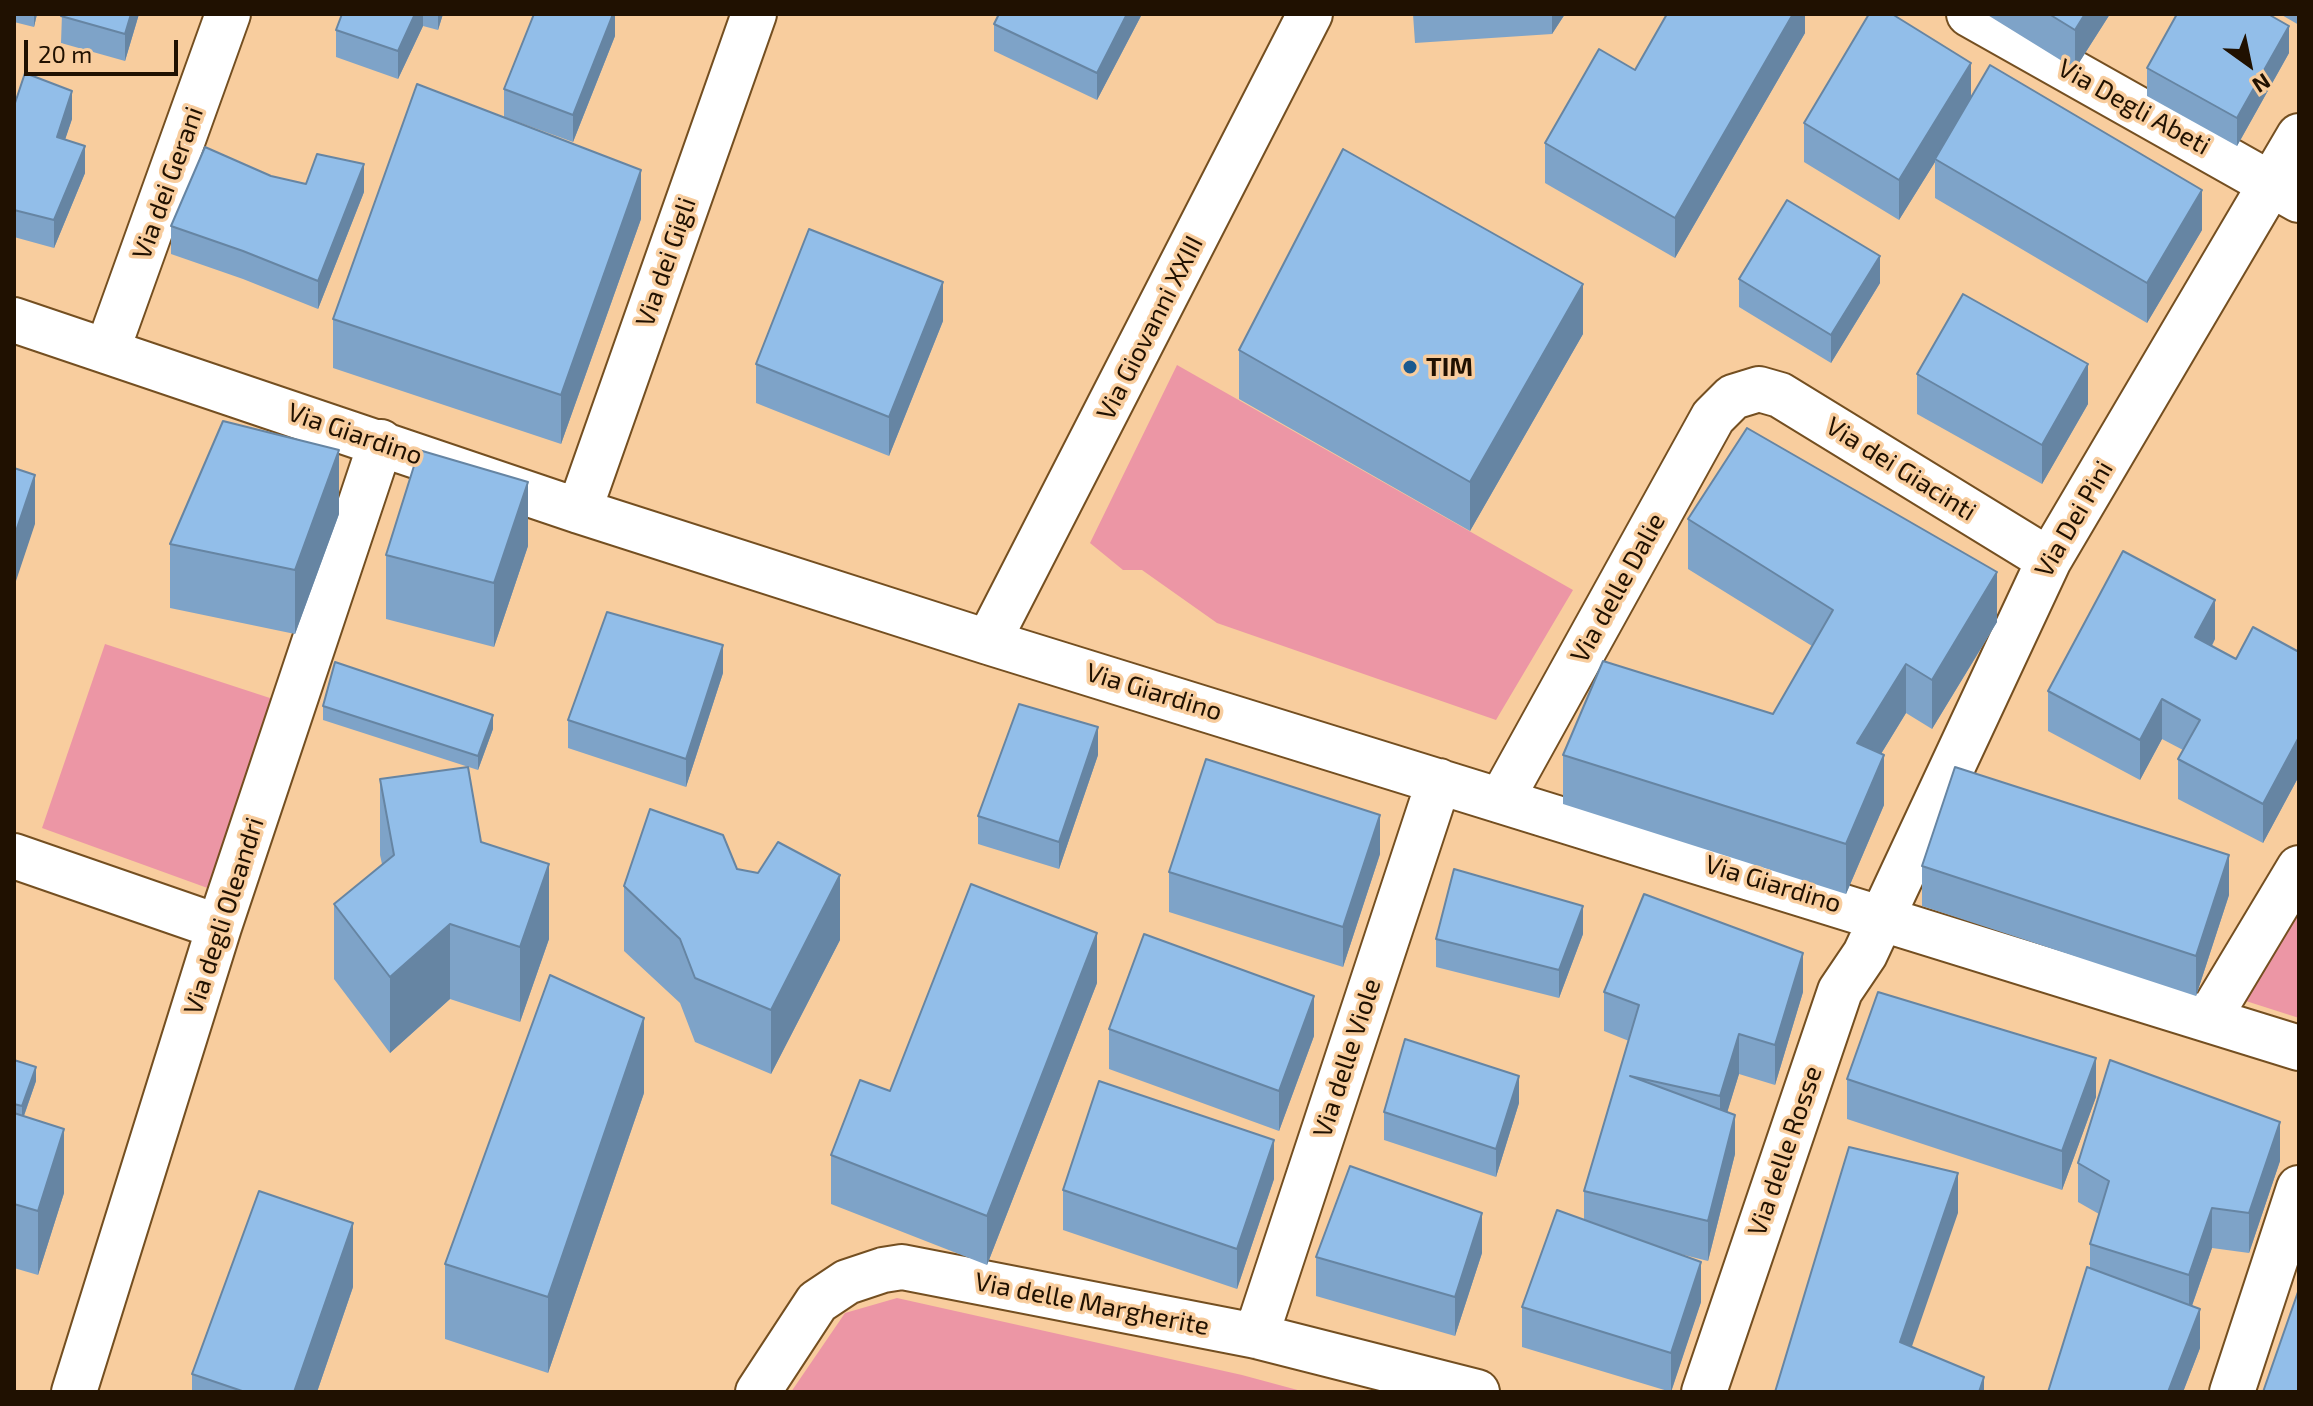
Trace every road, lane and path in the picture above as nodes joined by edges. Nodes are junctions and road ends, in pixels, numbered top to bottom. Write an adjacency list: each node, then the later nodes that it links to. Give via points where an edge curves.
1 (228, 14): 8 (street, Via dei Gerani)
2 (754, 14): 11 (street, Via dei Gigli)
3 (1310, 14): 13 (street, Via Giovanni XXIII)
4 (1969, 14): 6 (street, Via Degli Abeti)
5 (2299, 136): 6 (street, Via Dei Pini)
6 (2285, 192): 12 (street, Via Dei Pini)
7 (14, 320): 8 (street, Via Giardino)
8 (107, 351): 10 (street, Via Giardino)
9 (1750, 390): 12 (street, Via dei Giacinti, via 1780,395); 15 (street, Via delle Dalie, via 1733,397 1713,417)
10 (381, 442): 11 (street, Via Giardino); 19 (street, Via degli Oleandri)
11 (579, 511): 13 (street, Via Giardino)
12 (2049, 560): 18 (street, Via Dei Pini)
13 (988, 642): 14 (street, Via Giardino)
14 (1439, 781): 15 (street, Via Giardino); 23 (street, Via delle Viole)
15 (1501, 800): 18 (street, Via Giardino)
16 (14, 856): 19 (street)
17 (2299, 868): 20 (street)
18 (1880, 918): 20 (street, Via Giardino); 27 (street, Via delle Rosse, via 1834,1005)
19 (219, 927): 24 (street, Via degli Oleandri)
20 (2209, 1018): 21 (street, Via Giardino)
21 (2299, 1048)
22 (2299, 1188): 28 (street)
23 (1256, 1336): 25 (street, Via delle Margherite, via 902,1267 847,1282 817,1302); 26 (street, Via delle Margherite)
24 (74, 1392)
25 (758, 1392)
26 (1477, 1392)
27 (1704, 1392)
28 (2232, 1392)

